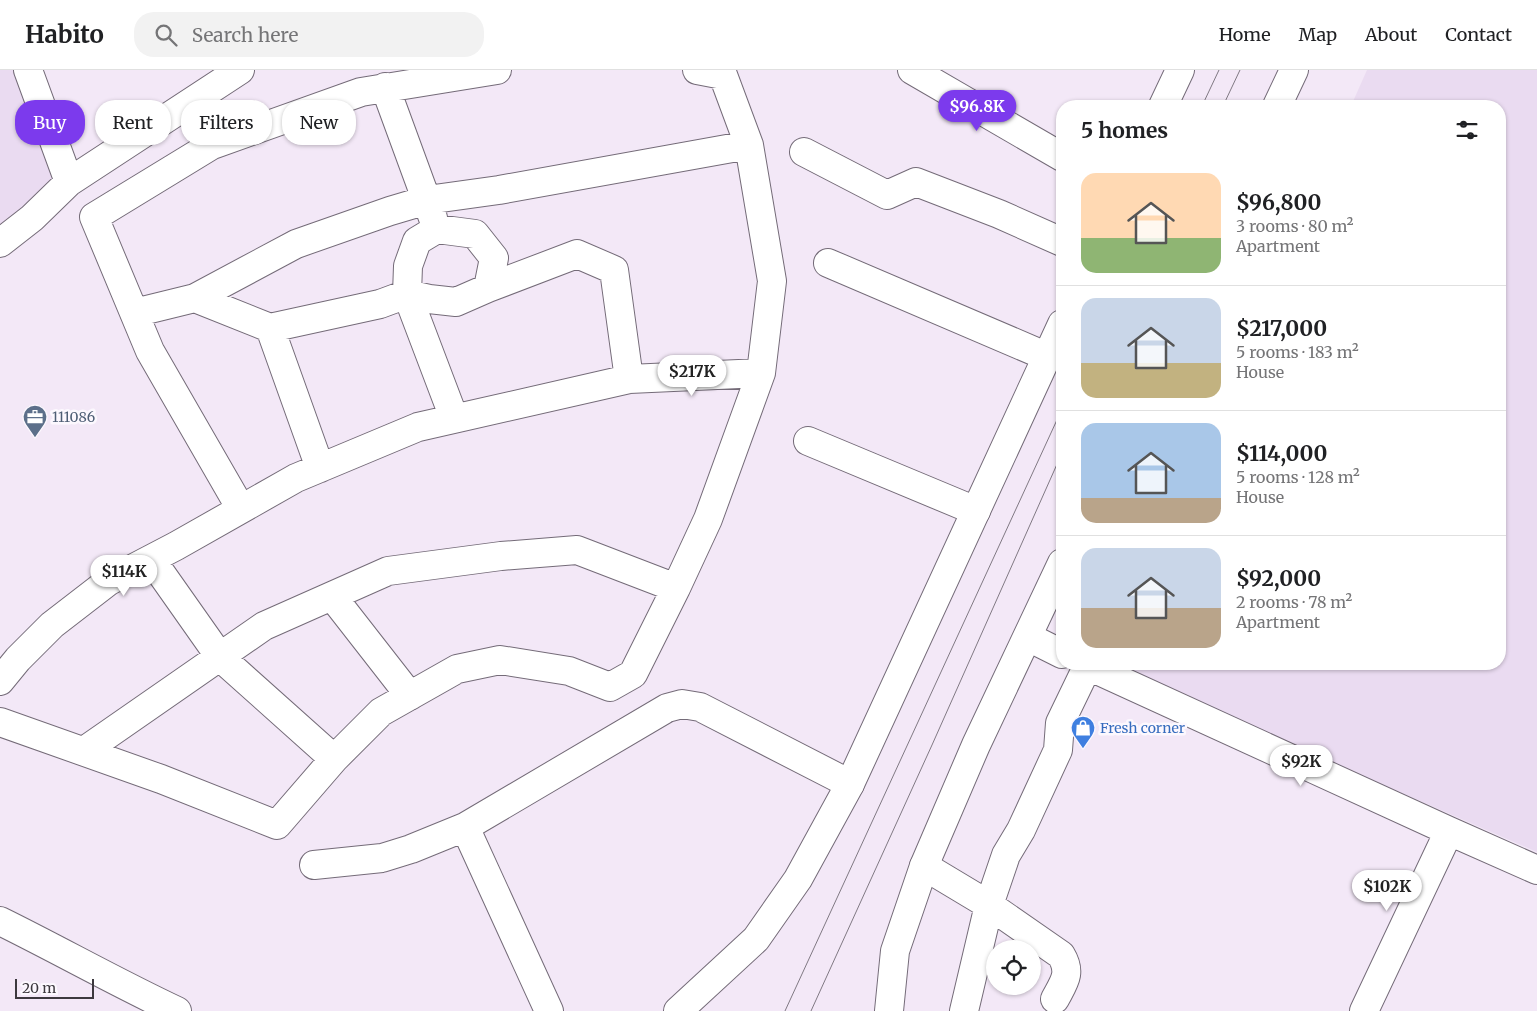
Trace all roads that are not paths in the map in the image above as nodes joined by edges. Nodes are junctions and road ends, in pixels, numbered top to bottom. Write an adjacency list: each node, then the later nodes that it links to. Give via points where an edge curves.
1 (28, 70): 14 (street)
2 (240, 70): 14 (street)
3 (496, 70): 8 (street)
4 (697, 70): 11 (street, via 723,74)
5 (912, 70): 13 (street)
6 (1180, 70): 9 (street)
7 (1294, 70): 10 (street)
8 (386, 88): 15 (street); 23 (street, via 361,92 212,145 94,217)
9 (1166, 100)
10 (1280, 100)
11 (749, 146): 15 (street); 27 (street, via 772,281)
12 (804, 152): 17 (street, via 887,195 916,182)
13 (1056, 154)
14 (69, 182): 18 (street)
15 (427, 200): 16 (street); 22 (street, via 296,244)
16 (437, 229): 20 (street, via 475,234 494,258); 21 (street, via 417,241 408,266)
17 (1056, 239)
18 (0, 243)
19 (828, 263): 26 (street)
20 (488, 288): 21 (street, via 456,302); 28 (street, via 577,254 614,270)
21 (407, 294): 24 (street, via 380,304); 29 (street)
22 (195, 298): 23 (street); 24 (street)
23 (134, 313): 32 (street, via 150,351)
24 (270, 328): 31 (street)
25 (1056, 338): 26 (street)
26 (1048, 357): 33 (street)
27 (760, 373): 28 (street); 36 (street, via 708,520)
28 (629, 379): 29 (street)
29 (454, 418): 31 (street, via 418,427)
30 (808, 441): 33 (street)
31 (320, 468): 32 (street)
32 (241, 509): 34 (street)
33 (976, 511): 48 (street)
34 (151, 559): 40 (street); 43 (street, via 109,581 52,625)
35 (1056, 576): 38 (street)
36 (676, 588): 37 (street, via 577,550 388,571); 44 (street, via 633,674 610,687 569,671 500,660 457,669)
37 (332, 596): 40 (street, via 264,626); 44 (street)
38 (1028, 637): 39 (street); 52 (street, via 976,745)
39 (1056, 651)
40 (220, 657): 46 (street); 47 (street)
41 (1084, 670): 54 (street, via 1060,723 1058,750 1006,856)
42 (1097, 670): 50 (street)
43 (0, 681)
44 (410, 696): 47 (street, via 381,712)
45 (0, 722): 46 (street)
46 (84, 751): 47 (street, via 277,825)
47 (334, 759)
48 (850, 784): 49 (street, via 700,707 682,704 667,708); 59 (street, via 798,879 756,939)
49 (465, 827): 51 (street, via 382,858); 58 (street)
50 (1449, 831): 53 (street); 62 (street)
51 (314, 865)
52 (924, 866): 54 (street); 60 (street, via 894,951)
53 (1537, 870)
54 (989, 905): 56 (street, via 1061,955 1067,965 1065,979); 61 (street)
55 (0, 921): 57 (street)
56 (1055, 999)
57 (177, 1011)
58 (549, 1011)
59 (678, 1011)
60 (889, 1011)
61 (964, 1011)
62 (1364, 1011)

